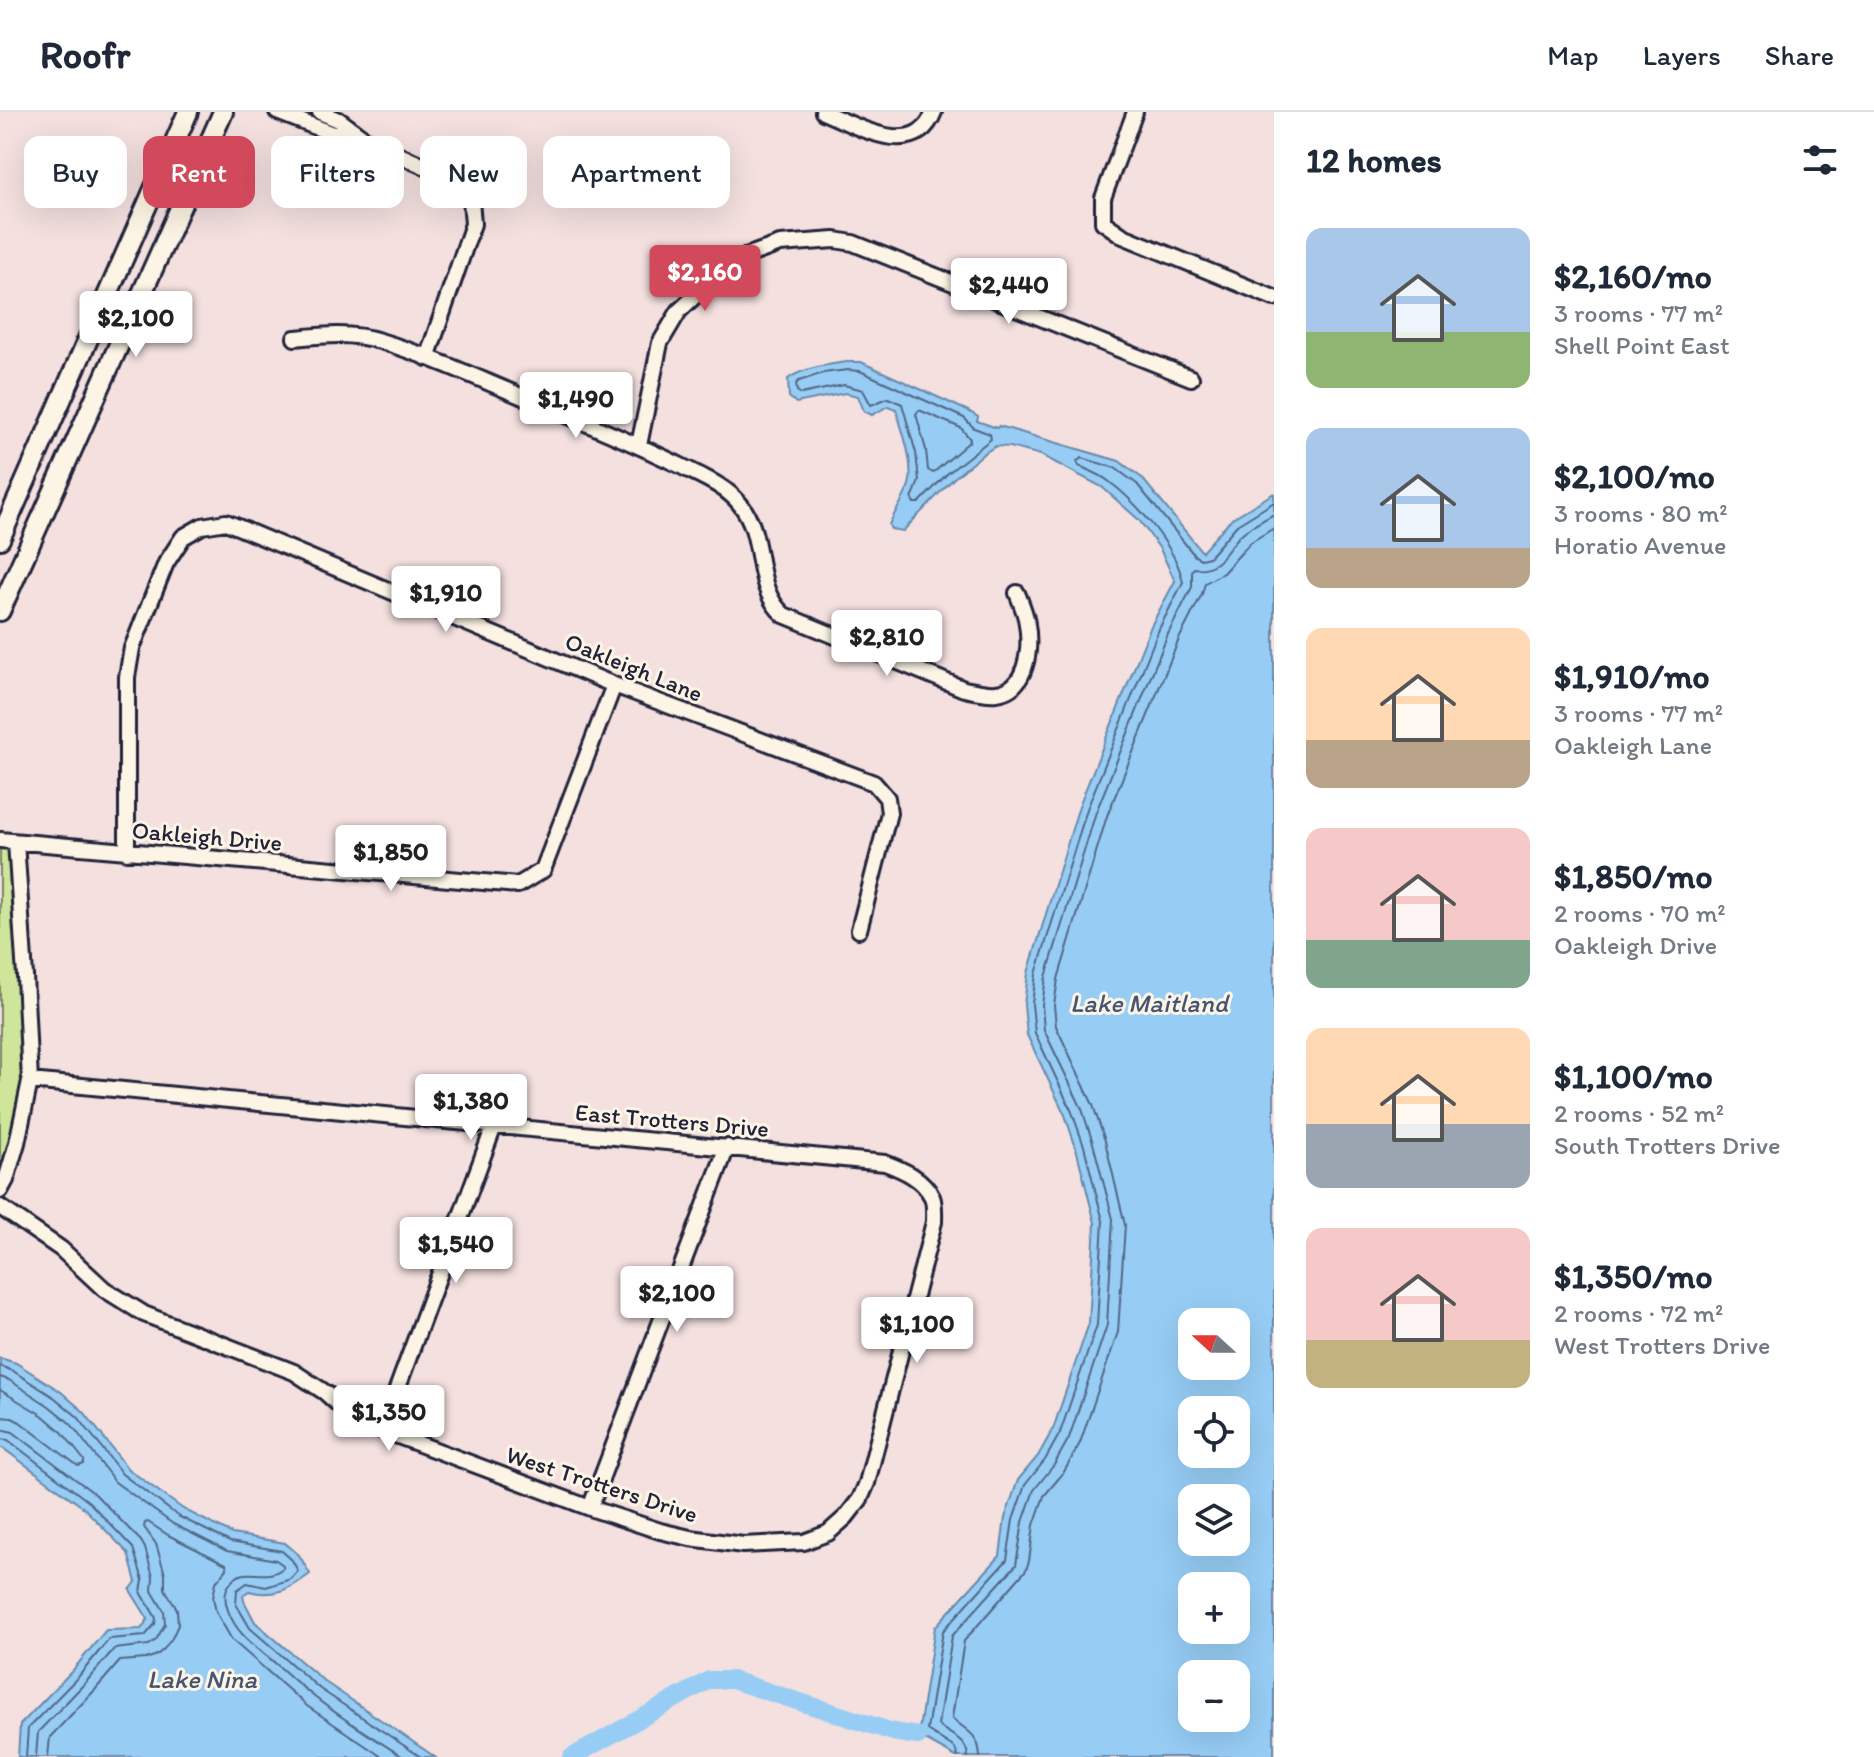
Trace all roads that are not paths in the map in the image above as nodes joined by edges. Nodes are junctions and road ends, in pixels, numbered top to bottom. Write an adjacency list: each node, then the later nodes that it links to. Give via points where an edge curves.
1 (188, 112): 16 (main road)
2 (223, 112): 17 (main road)
3 (277, 112): 8 (street)
4 (320, 112): 9 (street)
5 (823, 112): 6 (street, via 884,137 913,136 930,123)
6 (934, 112)
7 (1135, 112): 11 (street, via 1103,198 1103,222 1123,236)
8 (345, 136)
9 (361, 136)
10 (404, 157): 13 (street, via 453,179 471,200 473,224)
11 (1274, 298)
12 (295, 338): 13 (street, via 335,333 378,340)
13 (427, 358): 15 (street)
14 (1191, 378): 15 (street, via 853,243 780,244 746,256 679,311 660,343)
15 (639, 445): 18 (street, via 718,484 741,505 754,530 766,591 784,615 964,689 1000,693 1023,673 1029,647)
16 (0, 539)
17 (5, 586): 19 (main road)
18 (1017, 593)
19 (0, 611)
20 (614, 685): 23 (street, Oakleigh Drive, via 543,870 518,885); 23 (street, Oakleigh Lane, via 226,522 202,526 183,537 166,563 132,648 127,677); 24 (street, Oakleigh Lane, via 874,783 887,798 889,813)
21 (0, 840): 22 (street, Oakleigh Drive)
22 (16, 842): 23 (street, Oakleigh Drive); 25 (street)
23 (127, 852)
24 (859, 930)
25 (30, 1081): 26 (street, East Trotters Drive); 28 (street)
26 (494, 1126): 27 (street, East Trotters Drive); 30 (street)
27 (727, 1147): 31 (street); 32 (street, East Trotters Drive, via 885,1163 907,1171 932,1198 934,1222 867,1483 846,1517)
28 (0, 1191)
29 (0, 1207): 30 (street, West Trotters Drive, via 144,1314 294,1372 348,1413)
30 (382, 1430): 31 (street, West Trotters Drive)
31 (590, 1508): 32 (street, West Trotters Drive, via 660,1531 743,1545 804,1542)
32 (828, 1533)

